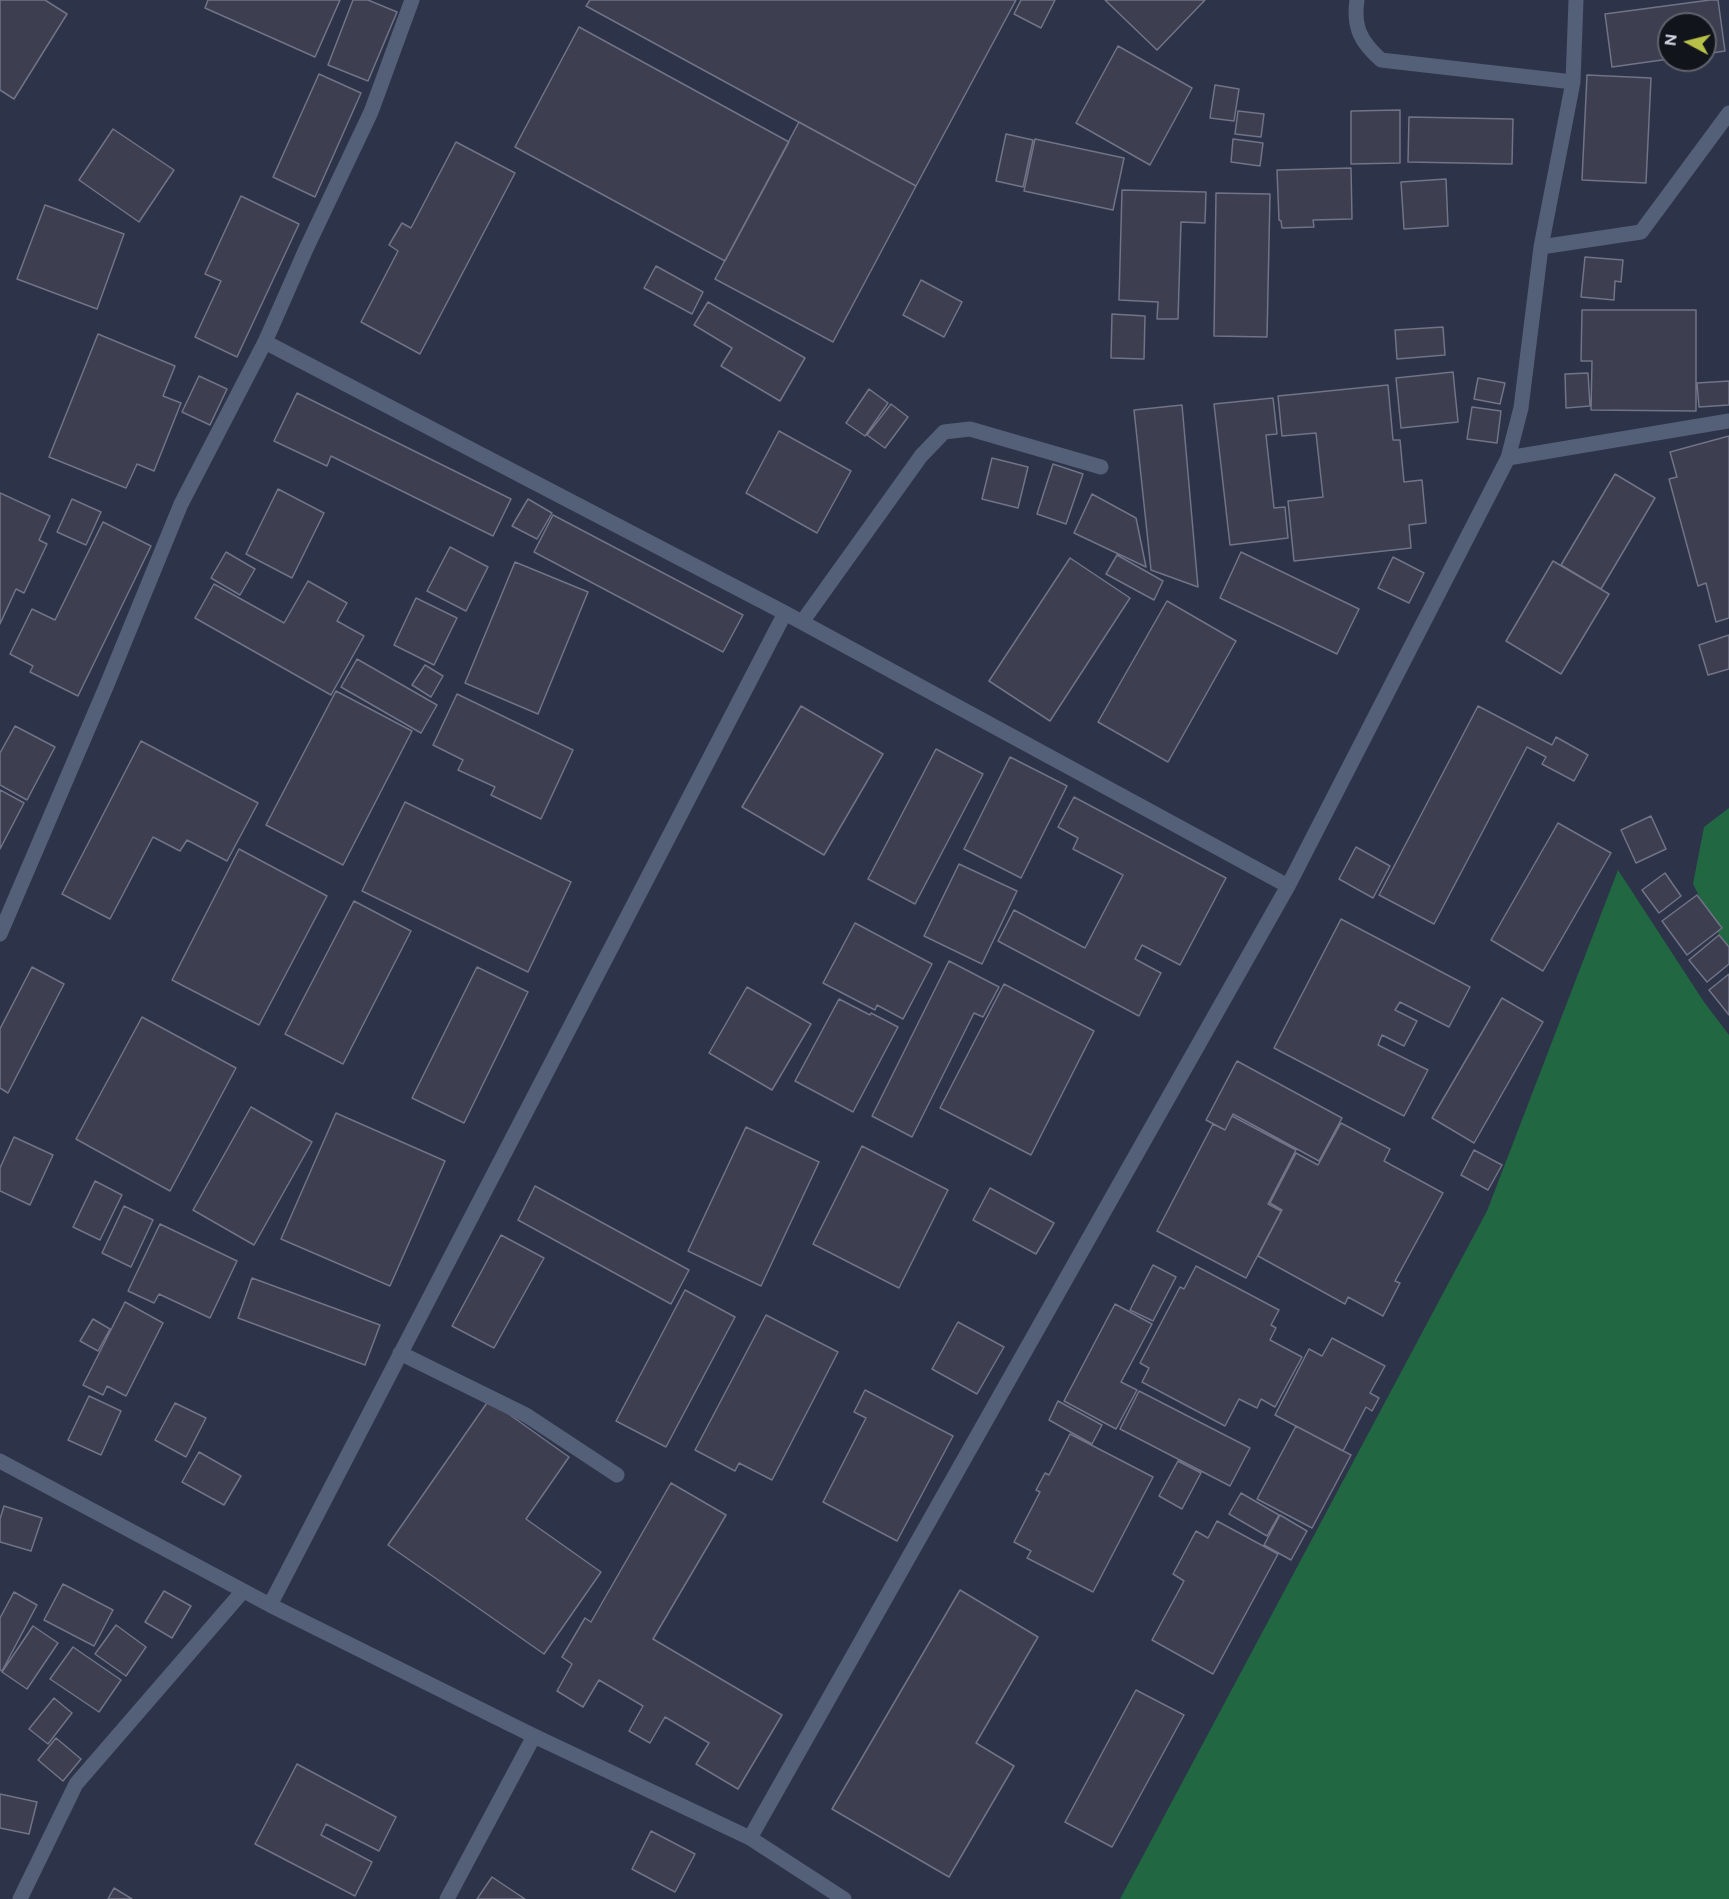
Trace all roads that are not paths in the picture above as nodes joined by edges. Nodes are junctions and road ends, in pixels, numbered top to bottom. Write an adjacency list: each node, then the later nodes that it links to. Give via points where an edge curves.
1 (412, 0): 7 (lane, via 371,112)
2 (1357, 0): 4 (lane, via 1357,29 1366,46 1381,60)
3 (1576, 0): 4 (lane)
4 (1573, 82): 6 (lane)
5 (1729, 113): 6 (lane, via 1641,232)
6 (1541, 247): 9 (lane, via 1521,408)
7 (265, 342): 11 (lane); 14 (lane, via 181,504)
8 (1729, 421): 9 (lane)
9 (1508, 458): 13 (lane)
10 (1101, 466): 12 (lane, via 970,429 944,432 921,456)
11 (785, 613): 12 (lane); 15 (lane)
12 (802, 622): 13 (lane)
13 (1288, 886): 21 (lane)
14 (0, 934)
15 (400, 1353): 17 (lane, via 526,1415); 19 (lane)
16 (0, 1461): 18 (lane)
17 (617, 1475)
18 (243, 1591): 19 (lane); 22 (lane, via 76,1784)
19 (270, 1605): 20 (lane)
20 (534, 1736): 21 (lane); 23 (lane)
21 (750, 1838): 24 (lane)
22 (20, 1899)
23 (447, 1899)
24 (844, 1899)

